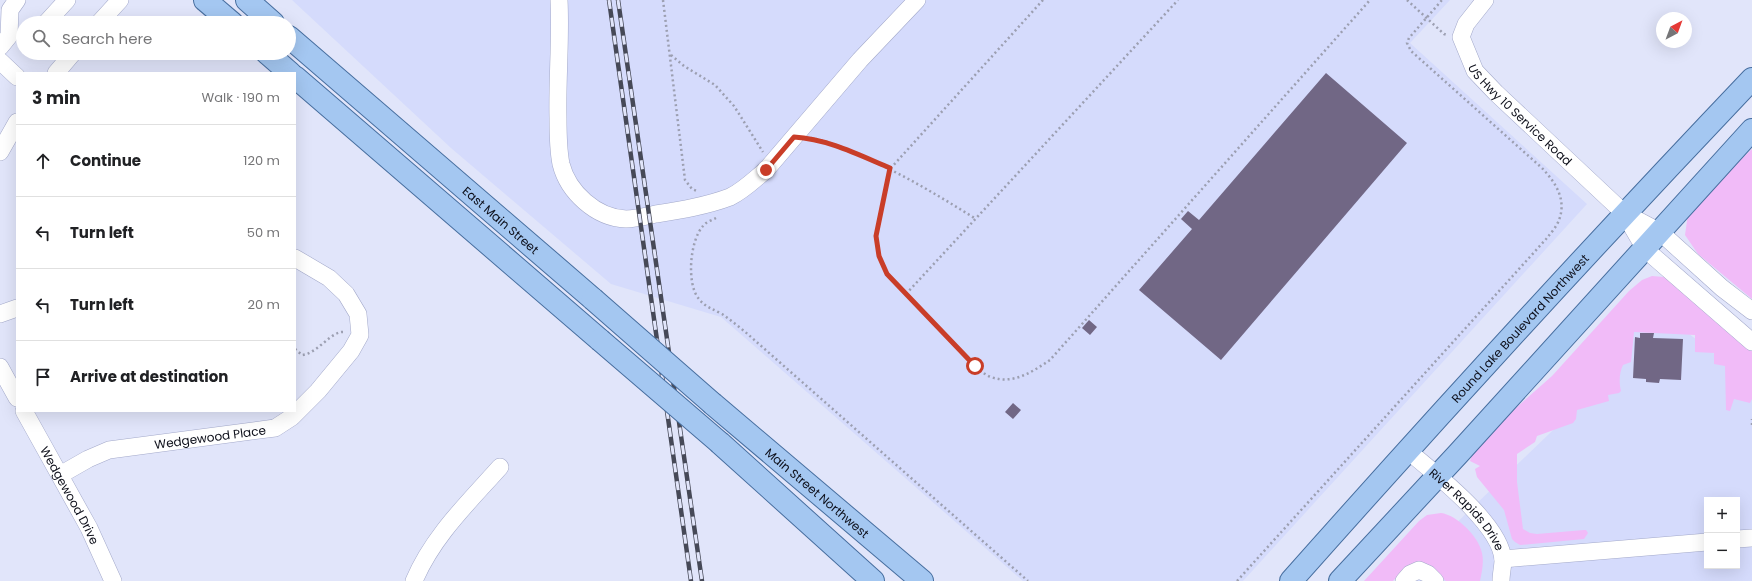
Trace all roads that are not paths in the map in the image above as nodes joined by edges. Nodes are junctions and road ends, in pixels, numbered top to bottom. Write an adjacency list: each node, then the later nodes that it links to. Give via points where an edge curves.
1 (17, 0): 13 (street, via 10,10)
2 (67, 0): 9 (street)
3 (120, 0): 10 (street)
4 (205, 0): 11 (main road)
5 (247, 0): 12 (main road)
6 (559, 0): 7 (street, via 558,104 561,164 570,184 583,201 610,216 627,219 691,208 731,196 752,182)
7 (917, 0)
8 (1485, 0): 26 (street, US Hwy 10 Service Road, via 1466,24 1461,37 1475,71)
9 (52, 16)
10 (105, 16)
11 (224, 16)
12 (265, 16)
13 (11, 39)
14 (296, 43): 36 (main road, East Main Street, bridge)
15 (67, 60): 18 (street)
16 (275, 60): 19 (main road)
17 (0, 61): 20 (street)
18 (57, 72)
19 (289, 72)
20 (16, 76)
21 (296, 79): 48 (main road, bridge, via 720,443)
22 (1752, 79): 26 (main road, Round Lake Boulevard Northwest)
23 (16, 124): 25 (street)
24 (1752, 130): 27 (main road)
25 (0, 152)
26 (1624, 213): 27 (street); 28 (street); 38 (main road, Round Lake Boulevard Northwest)
27 (1660, 232): 28 (main road); 31 (street)
28 (1645, 249): 33 (street); 41 (main road)
29 (296, 259): 40 (street, Wedgewood Place, via 329,278 346,294 358,314 360,334 351,351 292,418 275,428 109,450)
30 (16, 308): 32 (street)
31 (1752, 312)
32 (0, 314)
33 (1752, 342)
34 (0, 367): 35 (street)
35 (16, 396)
36 (713, 404): 49 (main road, Main Street Northwest)
37 (25, 412): 40 (street, Wedgewood Drive)
38 (1407, 450): 41 (street, River Rapids Drive); 50 (main road, Round Lake Boulevard Northwest)
39 (500, 467): 47 (street, via 439,535 422,562)
40 (60, 475): 46 (street, Wedgewood Drive, via 89,528)
41 (1437, 477): 45 (street, River Rapids Drive, via 1478,514 1495,536); 51 (main road)
42 (1752, 538): 43 (street)
43 (1740, 539)
44 (1704, 542): 45 (street)
45 (1503, 559): 54 (street, River Rapids Drive)
46 (113, 581)
47 (414, 581)
48 (873, 581)
49 (922, 581)
50 (1291, 581)
51 (1340, 581)
52 (1404, 581): 53 (street, via 1410,574 1419,570)
53 (1435, 581)
54 (1501, 581)

